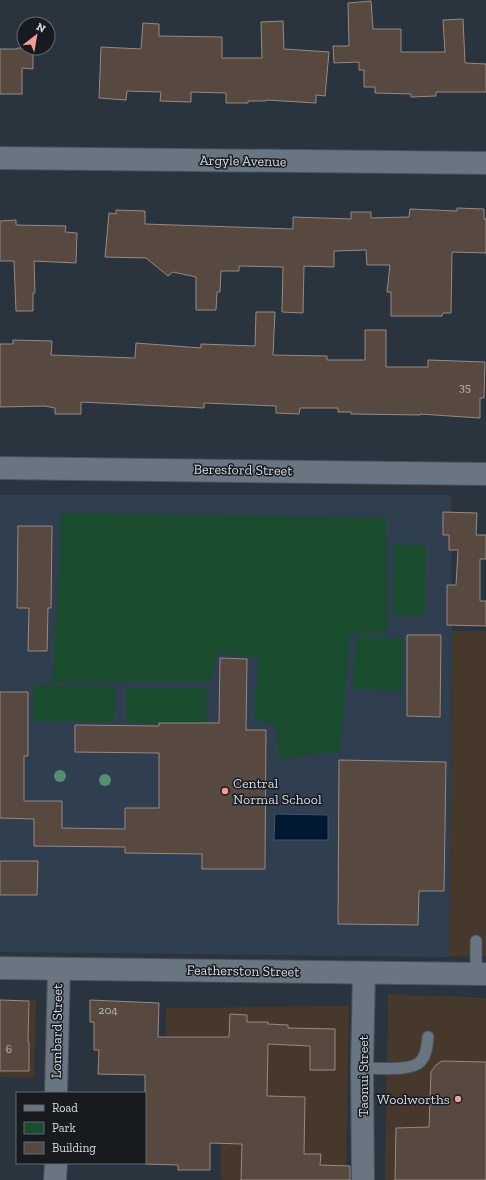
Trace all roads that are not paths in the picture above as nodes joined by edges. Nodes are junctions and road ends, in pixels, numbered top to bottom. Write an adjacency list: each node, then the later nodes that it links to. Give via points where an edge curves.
1 (0, 158): 2 (street, Argyle Avenue)
2 (486, 163)
3 (0, 468): 4 (street, Beresford Street)
4 (486, 474)
5 (476, 940): 9 (lane)
6 (0, 968): 7 (street, Featherston Street)
7 (58, 968): 8 (street, Featherston Street); 12 (street, Lombard Street)
8 (364, 973): 9 (street, Featherston Street); 11 (street, Taonui Street)
9 (481, 974)
10 (428, 1037): 11 (lane, via 421,1062 412,1067)
11 (362, 1068): 15 (street, Taonui Street)
12 (56, 1092)
13 (56, 1164): 14 (street)
14 (55, 1180)
15 (363, 1180)

